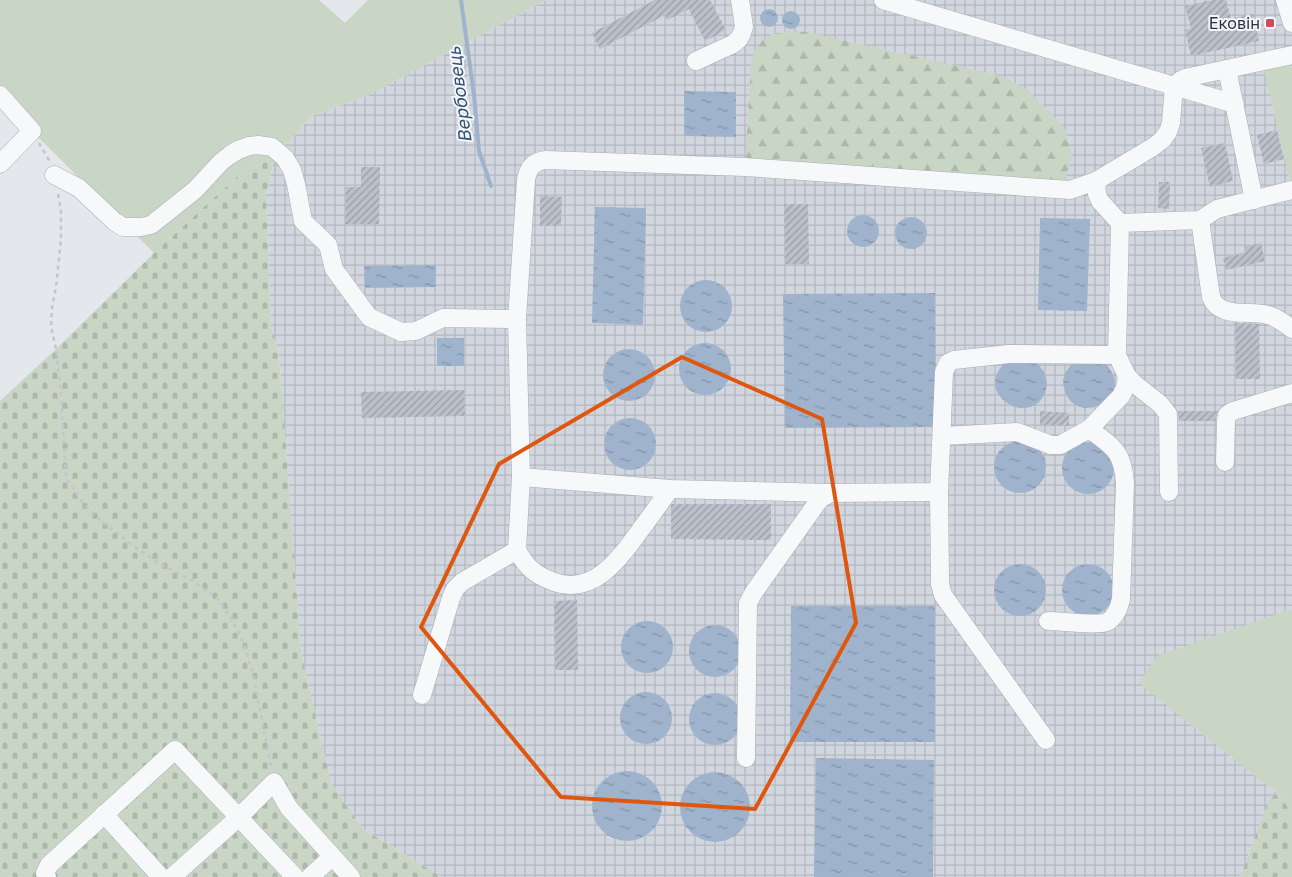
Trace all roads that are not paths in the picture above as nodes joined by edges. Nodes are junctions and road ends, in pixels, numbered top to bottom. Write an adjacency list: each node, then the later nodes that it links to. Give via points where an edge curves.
1 (740, 0): 6 (street, via 744,27 739,39)
2 (883, 0): 8 (street)
3 (1285, 0): 4 (street)
4 (1292, 23)
5 (1292, 55): 7 (street)
6 (696, 61)
7 (1227, 69): 8 (street, via 1180,80); 10 (street)
8 (1174, 86): 10 (street); 13 (street, via 1171,123 1162,140)
9 (0, 95): 11 (street, via 32,131)
10 (1235, 104): 15 (street)
11 (0, 164)
12 (54, 175): 18 (street, via 79,188 123,227 141,227 151,224 195,190 221,162 238,150 258,145 272,147 285,158 292,170 303,221 328,245 334,269 369,317 401,332 416,331 443,318)
13 (1096, 181): 17 (street, via 1100,201); 18 (street, via 1070,190 745,166 540,160 532,165 526,180)
14 (1292, 190): 15 (street)
15 (1254, 200): 16 (street, via 1217,209)
16 (1200, 220): 17 (street); 19 (street, via 1211,297 1215,305 1227,311 1266,314)
17 (1120, 222): 20 (street)
18 (517, 318): 26 (street)
19 (1292, 329)
20 (1117, 355): 21 (street); 24 (street, via 1009,354 951,361 944,372)
21 (1127, 376): 23 (street, via 1122,396); 29 (street, via 1168,414)
22 (1292, 393): 25 (street, via 1227,415)
23 (1090, 429): 24 (street, via 1060,446 1016,432); 32 (street, via 1117,451 1124,468 1120,606 1105,623)
24 (942, 436): 28 (street)
25 (1225, 462)
26 (521, 477): 27 (street); 31 (street)
27 (670, 489): 30 (street); 31 (street, via 613,565 584,583 559,584 541,576 527,566)
28 (939, 492): 30 (street); 34 (street, via 940,584 943,595)
29 (1169, 492)
30 (830, 493): 35 (street, via 817,503 748,603)
31 (517, 550): 33 (street, via 466,579 455,589)
32 (1048, 621)
33 (422, 695)
34 (1046, 740)
35 (746, 758)
36 (104, 814): 37 (street, via 175,750); 39 (street, via 49,865 45,873); 40 (street)
37 (238, 818): 38 (street, via 274,782 290,808); 41 (street); 42 (street)
38 (332, 857): 43 (street); 44 (street)
39 (47, 877)
40 (161, 877)
41 (172, 877)
42 (295, 877)
43 (310, 877)
44 (350, 877)

